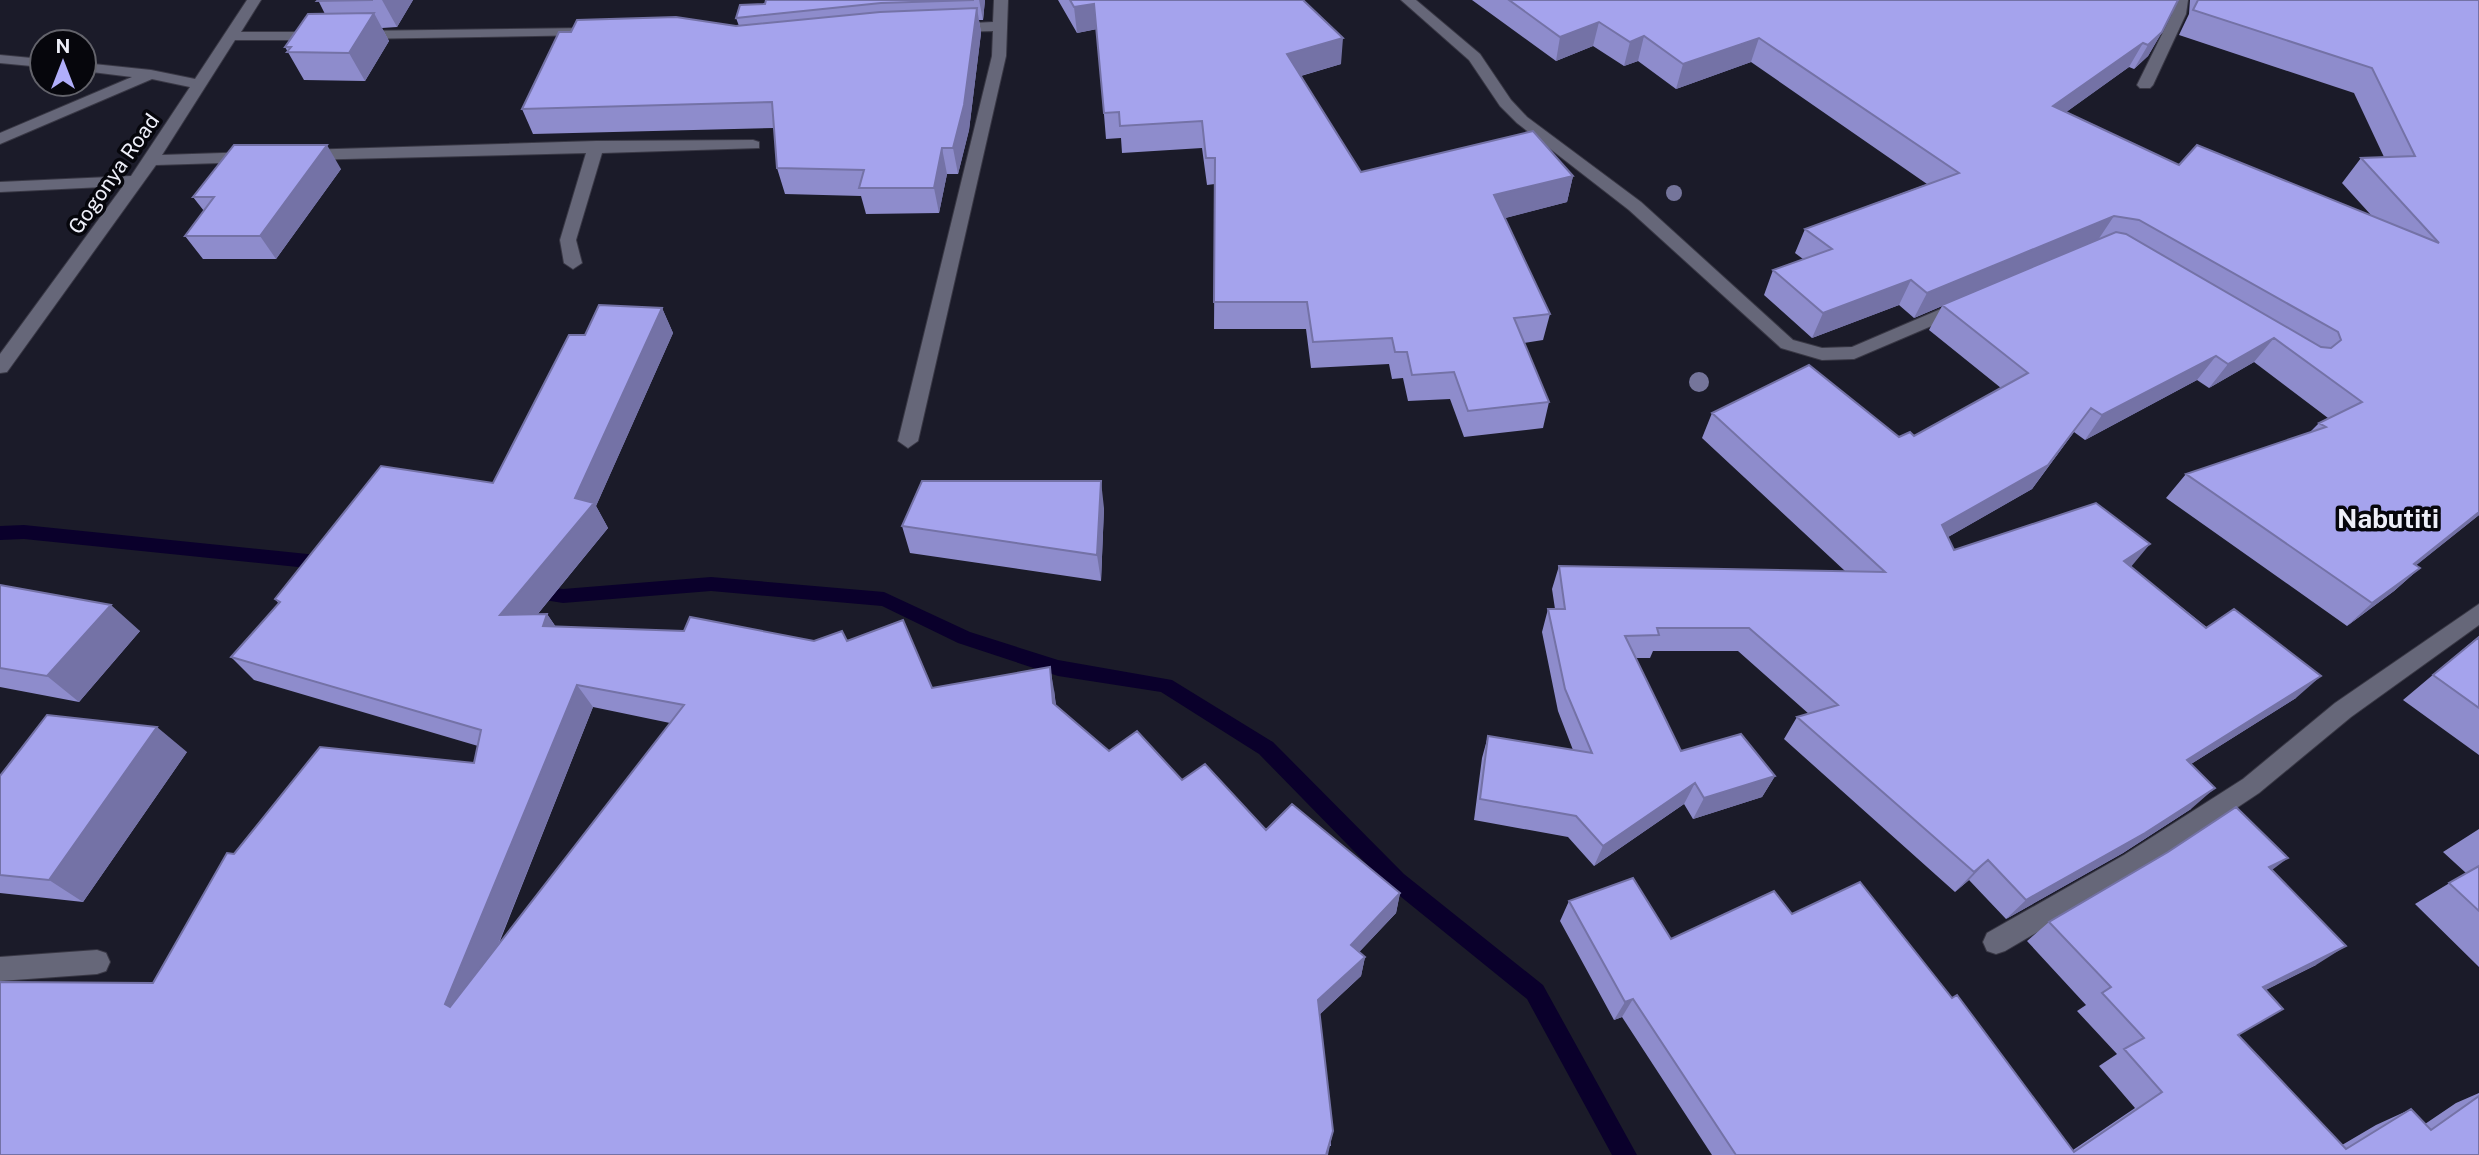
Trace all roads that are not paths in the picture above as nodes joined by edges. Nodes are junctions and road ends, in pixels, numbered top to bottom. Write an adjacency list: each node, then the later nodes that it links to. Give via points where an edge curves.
1 (254, 0): 8 (street, Gogonya Road)
2 (1001, 0): 5 (street)
3 (1408, 0): 22 (street, via 1475,57 1522,120 1635,206 1787,344 1822,354 1854,353)
4 (2181, 0): 14 (street, via 2179,14)
5 (998, 26): 6 (street); 24 (street, via 999,56)
6 (935, 29)
7 (603, 32): 8 (street)
8 (232, 36): 13 (street, Gogonya Road)
9 (0, 59): 10 (street)
10 (28, 62)
11 (98, 68): 12 (street)
12 (151, 74): 13 (street); 15 (street)
13 (201, 85): 18 (street, Gogonya Road)
14 (2145, 85)
15 (0, 139)
16 (753, 145): 17 (street)
17 (596, 146): 18 (street); 21 (street, via 568,240)
18 (150, 160): 19 (street, Gogonya Road)
19 (136, 181): 20 (street); 23 (street, Gogonya Road)
20 (0, 187)
21 (573, 263)
22 (1978, 299)
23 (0, 367)
24 (908, 441)
25 (2479, 613): 26 (street, via 2343,710 2251,786 2133,863)
26 (1996, 942)
27 (96, 962): 28 (street)
28 (0, 969)

